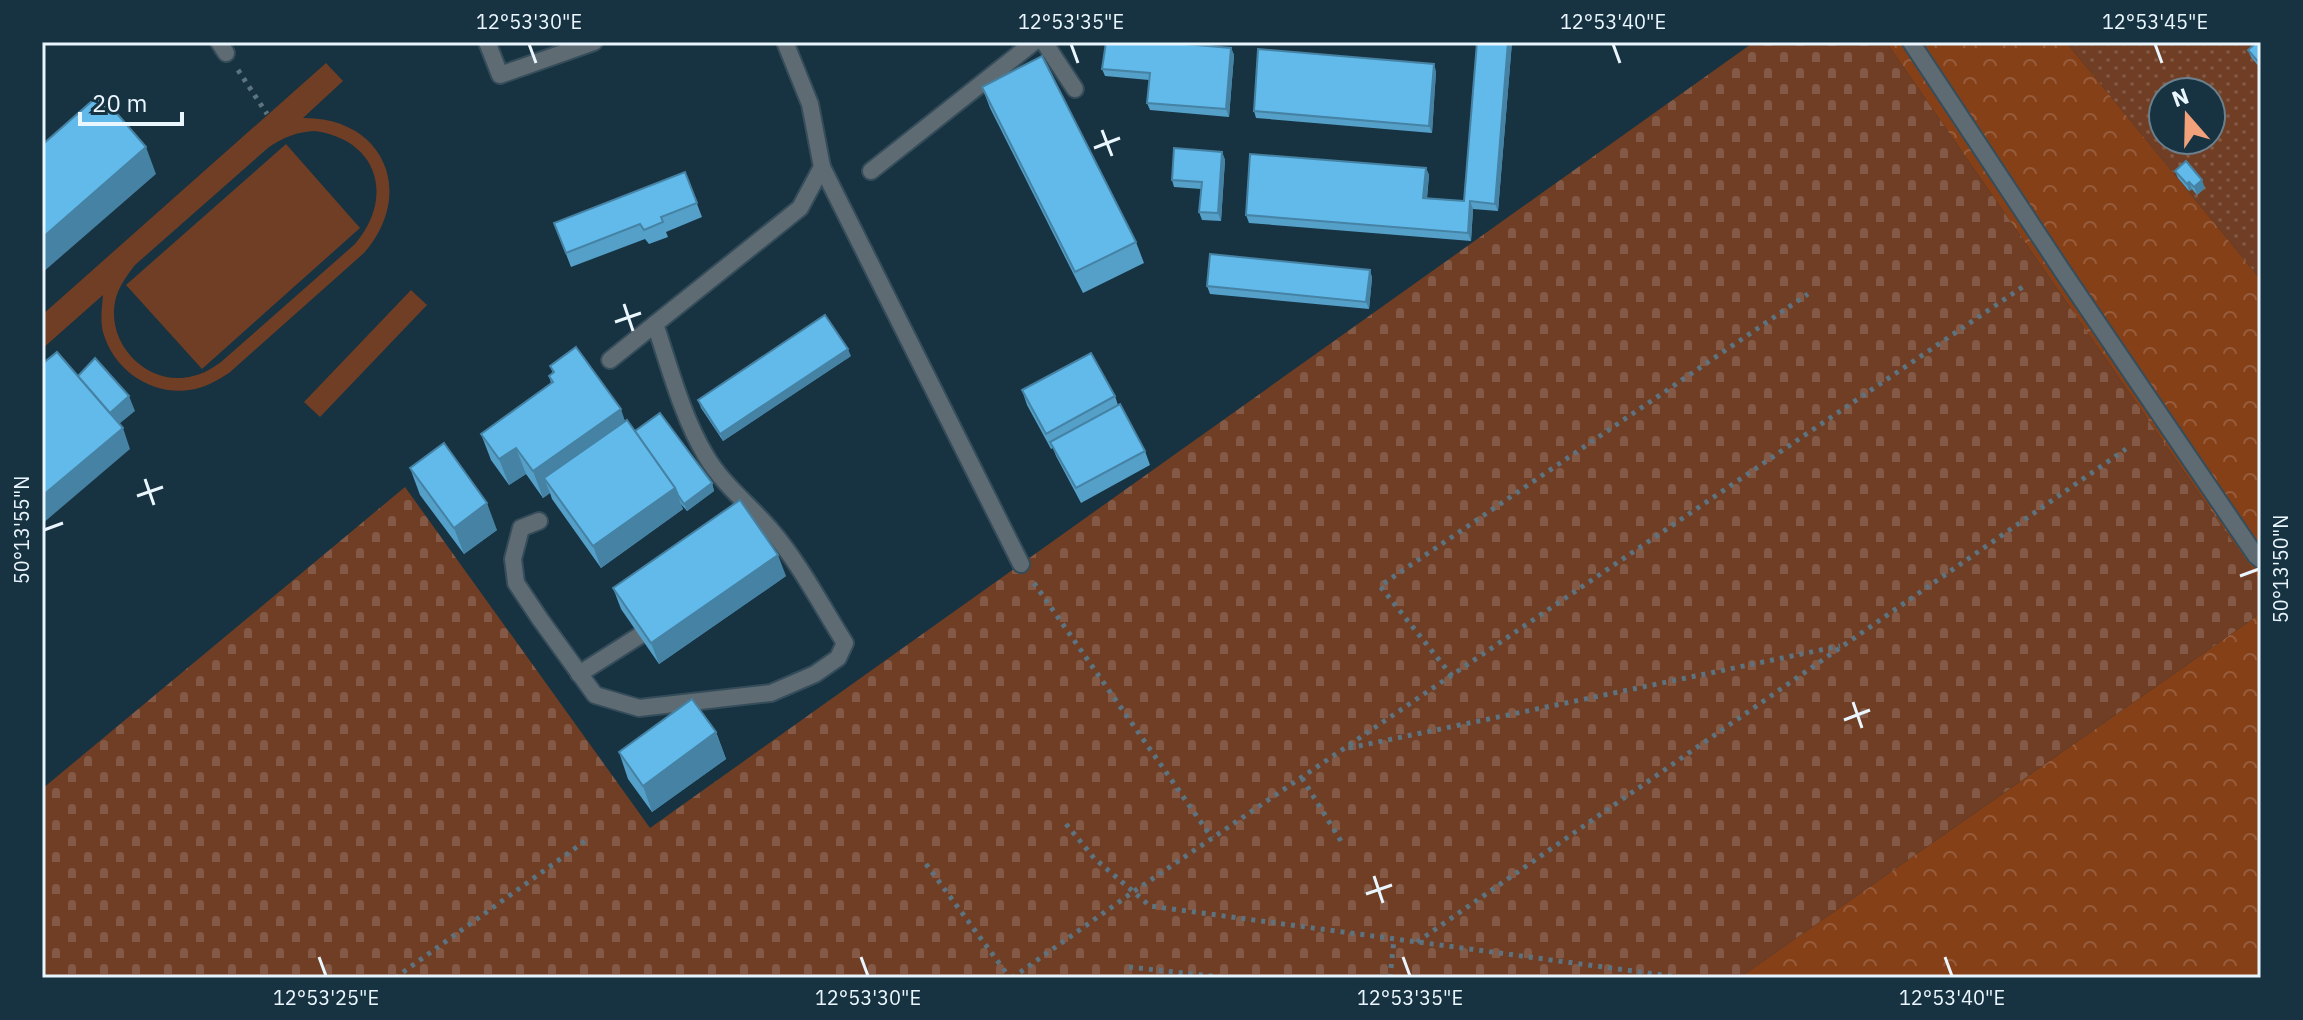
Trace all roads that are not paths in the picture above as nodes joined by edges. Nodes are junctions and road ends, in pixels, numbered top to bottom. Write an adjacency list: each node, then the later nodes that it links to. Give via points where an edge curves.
1 (487, 42): 2 (lane, via 500,75)
2 (594, 42)
3 (785, 42): 8 (lane, via 810,104)
4 (1034, 42): 9 (lane)
5 (1044, 42): 7 (lane)
6 (1911, 42): 13 (lane)
7 (1075, 89)
8 (822, 167): 10 (lane, via 800,208); 14 (lane)
9 (871, 171)
10 (655, 324): 11 (lane); 16 (lane, via 705,455 771,529 845,643 838,658 815,674 771,693 697,703 639,708 595,695)
11 (610, 360)
12 (539, 521): 16 (lane, via 521,528 513,559 516,583)
13 (2261, 560)
14 (1021, 564)
15 (639, 636): 16 (lane)
16 (579, 674)

